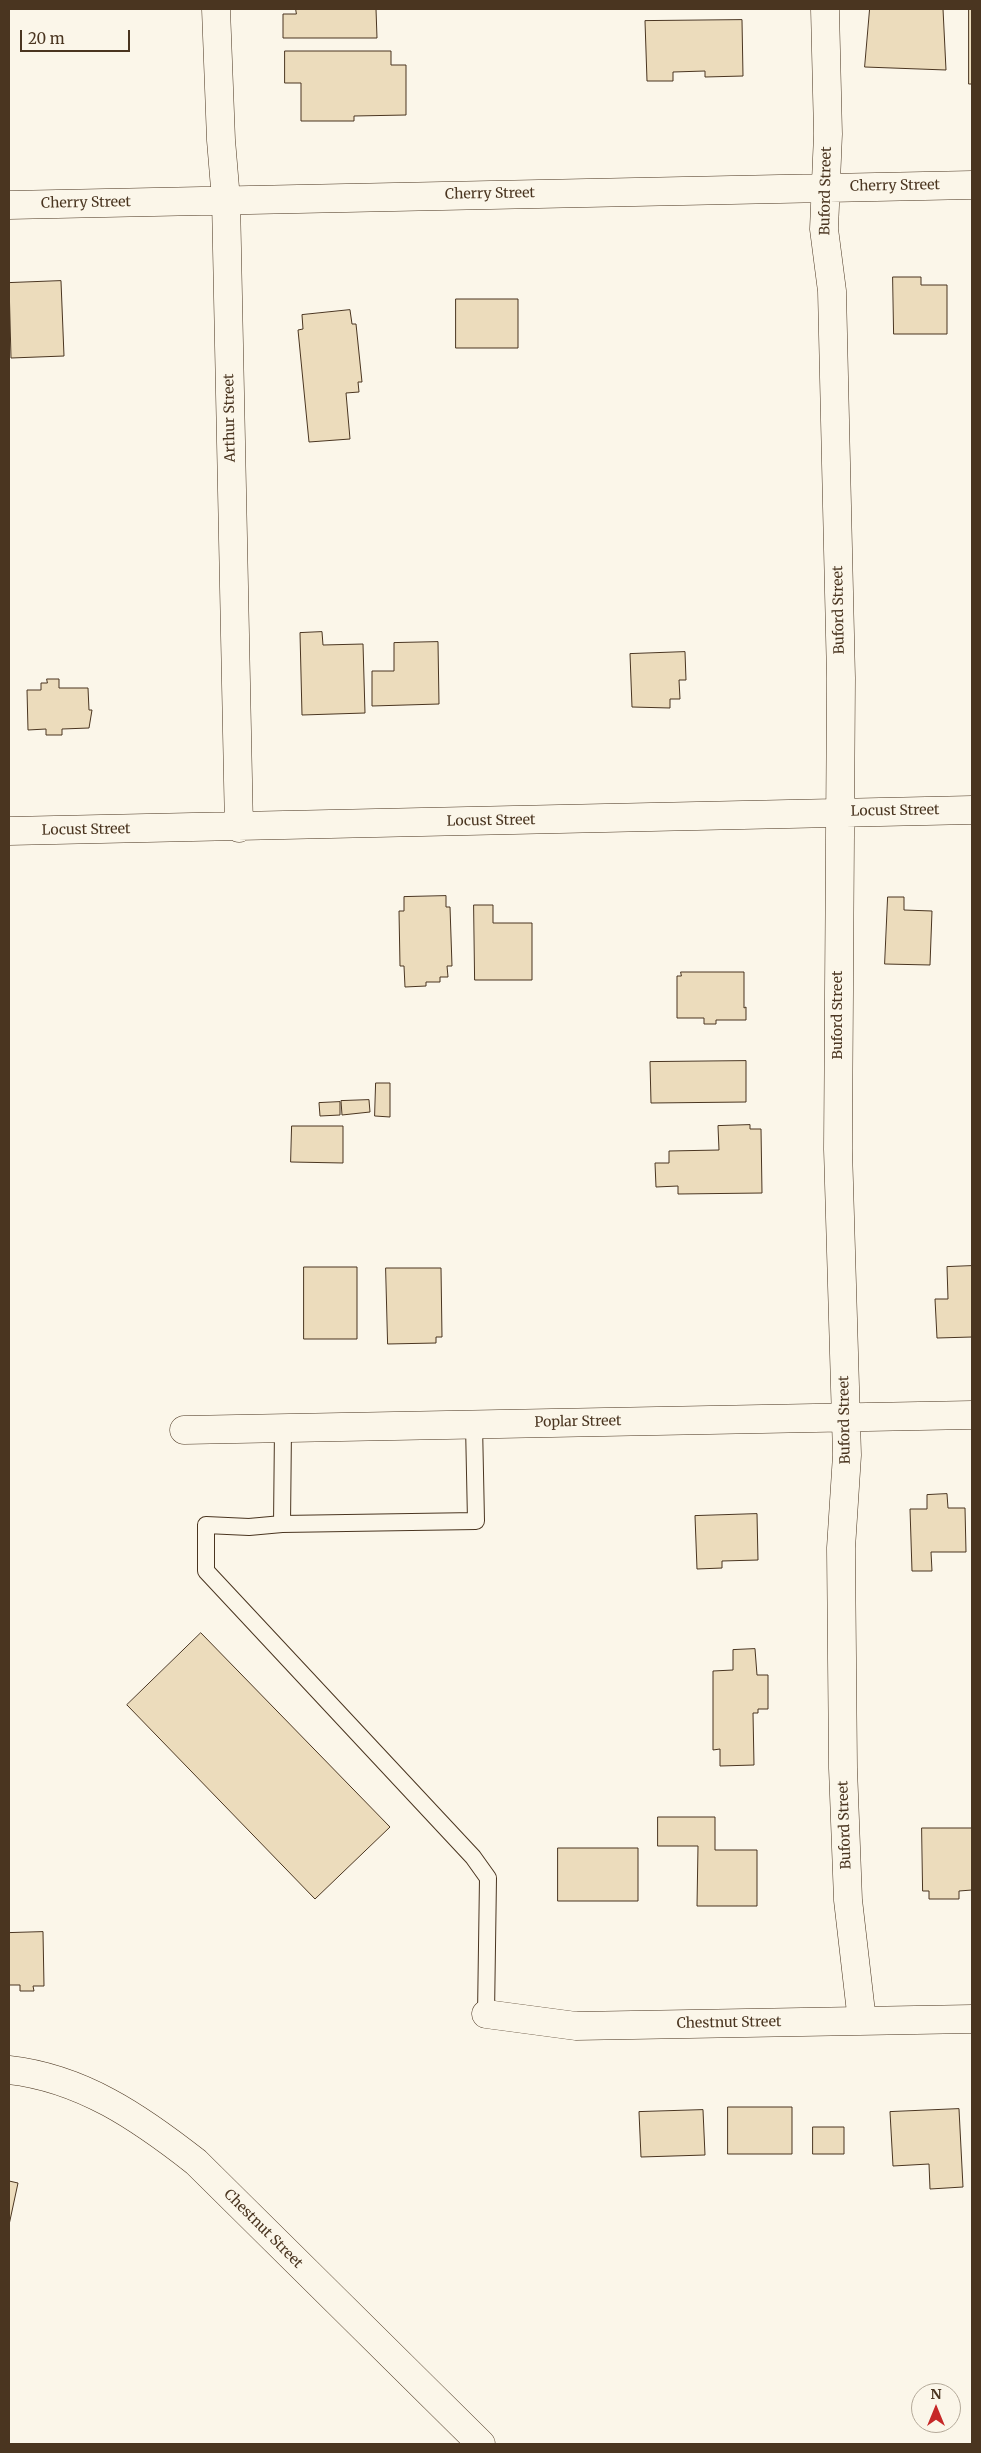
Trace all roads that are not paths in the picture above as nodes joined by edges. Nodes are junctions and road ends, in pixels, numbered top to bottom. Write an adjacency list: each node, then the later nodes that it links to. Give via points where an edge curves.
1 (216, 9): 5 (street, Arthur Street)
2 (825, 9): 4 (street, Buford Street, via 828,134)
3 (972, 185): 4 (street, Cherry Street)
4 (825, 187): 5 (street, Cherry Street); 8 (street, Buford Street, via 824,229 832,291 841,678)
5 (226, 200): 6 (street, Cherry Street); 9 (street, Arthur Street)
6 (9, 205)
7 (972, 810): 8 (street, Locust Street)
8 (839, 812): 9 (street, Locust Street); 12 (street, Buford Street, via 838,1149)
9 (239, 828): 10 (street, Locust Street)
10 (9, 831)
11 (972, 1415): 12 (street, Poplar Street)
12 (846, 1417): 13 (street, Poplar Street); 19 (street, Buford Street, via 841,1548 843,1768 848,1900)
13 (474, 1424): 14 (street, Poplar Street); 16 (lane, via 476,1521)
14 (283, 1428): 15 (street, Poplar Street); 16 (lane)
15 (184, 1430)
16 (282, 1524): 17 (lane, via 206,1525 206,1571 473,1857 488,1878)
17 (486, 2014): 19 (street, Chestnut Street, via 576,2026)
18 (972, 2018): 19 (street, Chestnut Street)
19 (862, 2021)
20 (9, 2070): 21 (street, Chestnut Street, via 59,2081 102,2098 129,2112 176,2146 196,2162)
21 (481, 2444)

